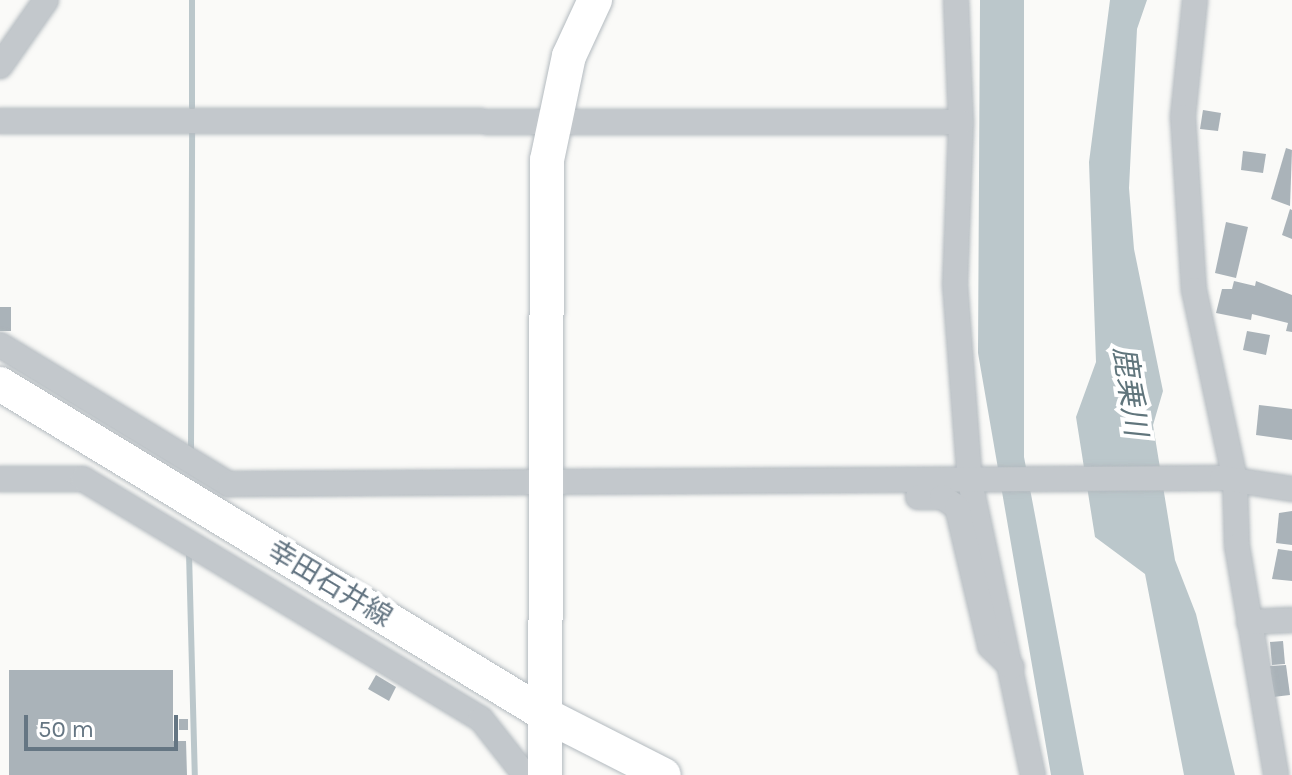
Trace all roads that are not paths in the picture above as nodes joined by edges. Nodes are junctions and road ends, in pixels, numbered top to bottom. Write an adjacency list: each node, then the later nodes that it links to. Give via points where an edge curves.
1 (46, 0): 5 (street)
2 (595, 0): 6 (street, via 569,56)
3 (956, 0): 8 (street)
4 (1195, 0): 13 (street, via 1183,117 1194,290)
5 (0, 66)
6 (553, 120): 7 (street); 8 (street); 14 (street, via 545,201)
7 (0, 121)
8 (961, 122): 9 (street)
9 (955, 284): 15 (street, via 940,313 954,454 949,463 785,467 773,471); 16 (street)
10 (0, 345): 14 (street, via 229,484)
11 (0, 384): 21 (street, 幸田石井線)
12 (0, 479): 22 (street, via 83,479 481,719)
13 (1235, 480): 16 (street); 17 (street); 19 (street, via 1237,546)
14 (545, 481): 15 (street); 21 (street)
15 (767, 482): 16 (street); 20 (street, via 781,497 949,499 962,517 990,646)
16 (970, 482): 20 (street)
17 (1292, 489)
18 (1292, 620): 19 (street)
19 (1249, 622): 26 (street)
20 (1012, 667): 25 (street)
21 (546, 715): 23 (street); 24 (street, 幸田石井線)
22 (525, 775)
23 (545, 775)
24 (664, 775)
25 (1033, 775)
26 (1276, 775)

